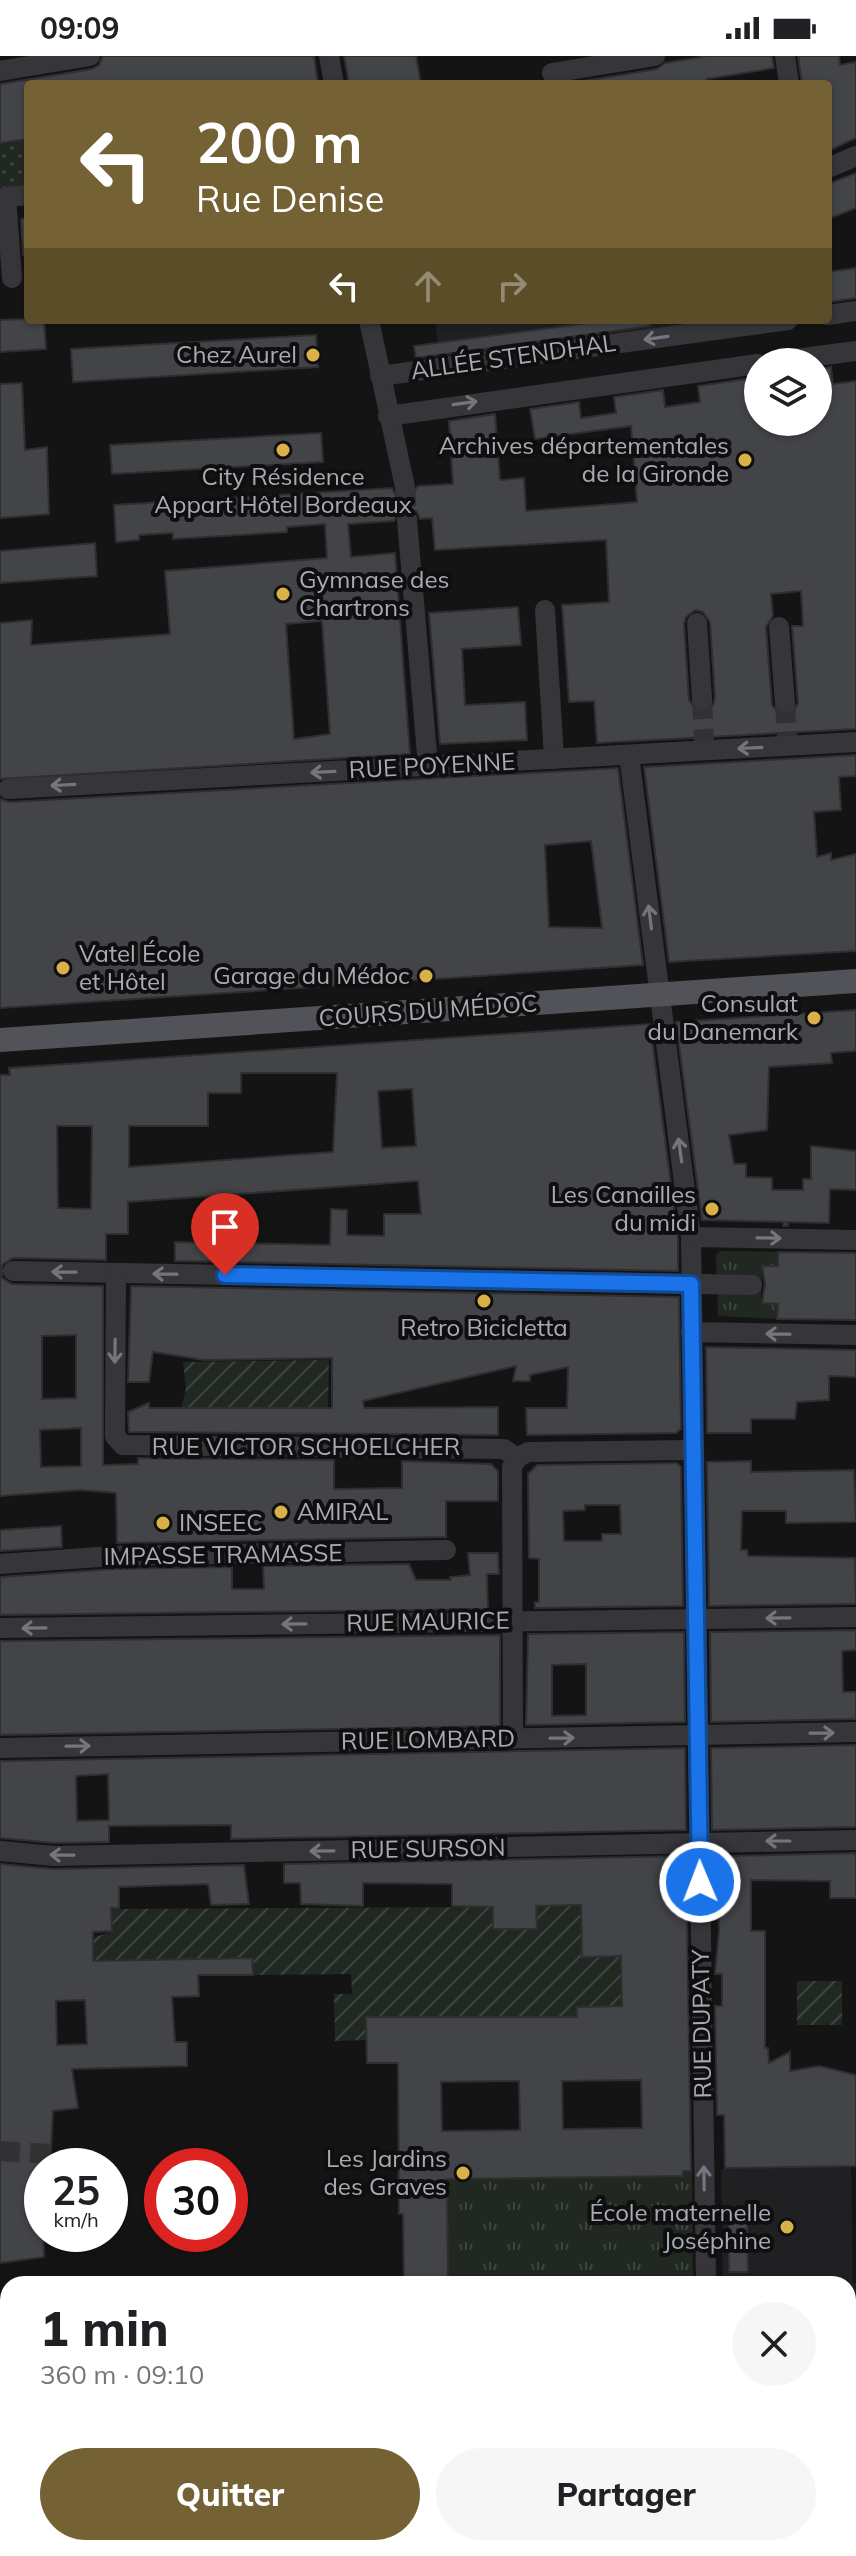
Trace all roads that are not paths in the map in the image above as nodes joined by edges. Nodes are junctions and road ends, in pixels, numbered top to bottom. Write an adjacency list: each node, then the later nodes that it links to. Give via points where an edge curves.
1 (90, 56): 5 (street)
2 (329, 56): 7 (street)
3 (655, 56): 6 (street)
4 (785, 56): 8 (street)
5 (0, 71)
6 (552, 73)
7 (333, 80)
8 (788, 80)
9 (856, 156): 10 (street)
10 (832, 166)
11 (24, 195): 12 (street, via 6,197)
12 (12, 278)
13 (856, 311): 14 (street)
14 (832, 314)
15 (370, 324): 20 (street)
16 (759, 324): 20 (street, ALLÉE STENDHAL, one-way to 20)
17 (856, 351): 18 (street)
18 (832, 354)
19 (744, 366): 21 (street, ALLÉE STENDHAL, one-way to 19)
20 (380, 376): 21 (street)
21 (388, 416): 22 (street)
22 (405, 487)
23 (407, 520): 32 (street)
24 (545, 610): 31 (street)
25 (697, 623): 27 (street)
26 (779, 627): 28 (street)
27 (702, 699)
28 (785, 703)
29 (856, 742): 30 (street, RUE POYENNE, one-way to 30)
30 (629, 755): 31 (street, RUE POYENNE); 35 (street, RUE DUPATY, one-way to 30)
31 (554, 759): 32 (street, RUE POYENNE)
32 (428, 766): 33 (street, RUE POYENNE, one-way to 33)
33 (8, 789)
34 (856, 981): 35 (main road, COURS DU MÉDOC)
35 (660, 995): 36 (main road, COURS DU MÉDOC); 37 (street, RUE DUPATY, one-way to 35)
36 (0, 1040)
37 (691, 1237): 38 (street, one-way to 38); 41 (street, RUE DUPATY)
38 (856, 1240)
39 (13, 1271): 40 (street, one-way to 39)
40 (116, 1273): 41 (street, one-way to 40); 46 (street, RUE VICTOR SCHOELCHER, one-way to 46, via 115,1436 123,1445 504,1449)
41 (691, 1284): 42 (street); 43 (street, RUE DUPATY)
42 (752, 1285)
43 (691, 1332): 44 (street, one-way to 43); 45 (street, RUE DUPATY)
44 (856, 1335)
45 (693, 1450): 46 (street, via 528,1452); 50 (street, RUE DUPATY)
46 (517, 1458): 51 (street, via 512,1467)
47 (446, 1550): 48 (street, IMPASSE TRAMASSE, via 113,1556)
48 (0, 1564)
49 (856, 1617): 50 (street, RUE MAURICE, one-way to 50)
50 (696, 1619): 51 (street, RUE MAURICE); 54 (street, RUE DUPATY)
51 (512, 1621): 52 (street, RUE MAURICE, one-way to 52); 55 (street)
52 (0, 1628)
53 (856, 1732): 54 (street, RUE LOMBARD, one-way to 53)
54 (697, 1735): 55 (street, RUE LOMBARD, one-way to 54); 58 (street, RUE DUPATY)
55 (513, 1739): 56 (street, RUE LOMBARD, one-way to 55)
56 (0, 1748)
57 (856, 1840): 58 (street, RUE SURSON, one-way to 58)
58 (699, 1842): 59 (street, RUE SURSON, one-way to 59, via 54,1856); 60 (street, RUE DUPATY, one-way to 58)
59 (0, 1851)
60 (706, 2276)

